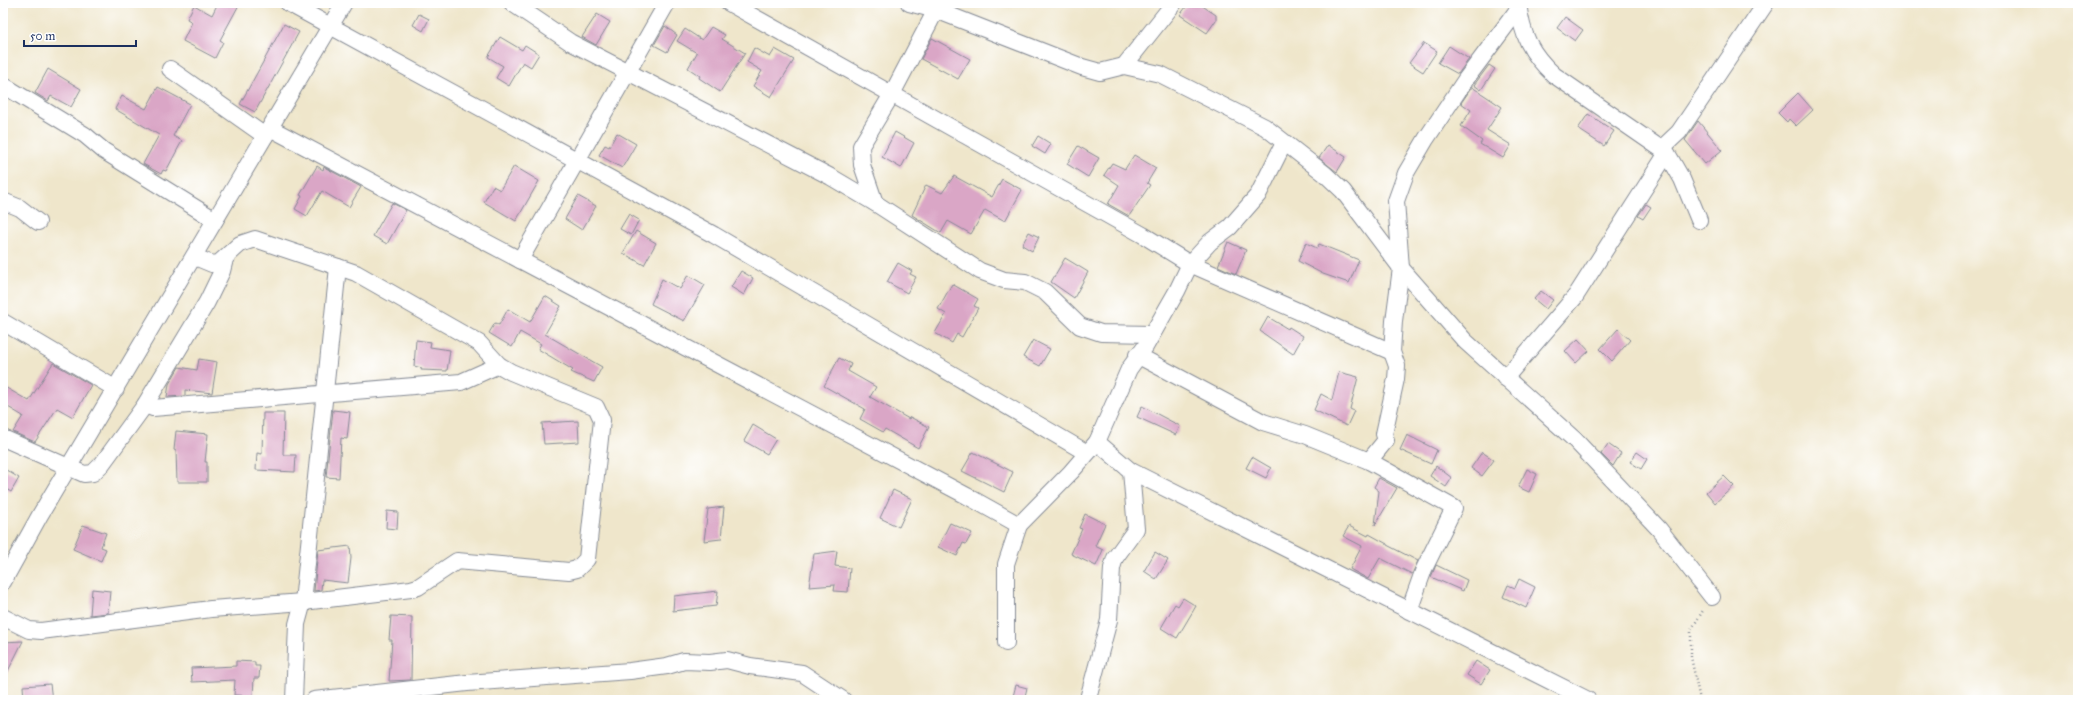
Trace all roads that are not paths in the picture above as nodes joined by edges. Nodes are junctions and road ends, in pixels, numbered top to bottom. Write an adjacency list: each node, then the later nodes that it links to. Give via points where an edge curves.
1 (288, 3): 11 (street)
2 (344, 3): 11 (street)
3 (512, 3): 14 (street, via 570,42)
4 (667, 3): 14 (street)
5 (729, 3): 16 (street)
6 (909, 3): 10 (street)
7 (1174, 3): 12 (street)
8 (1766, 3): 19 (street)
9 (1519, 5): 19 (street, via 1524,33 1540,62 1554,75); 31 (street, via 1466,78 1406,173 1396,201)
10 (936, 7): 12 (street, via 1082,67 1100,72); 16 (street)
11 (331, 26): 17 (street); 20 (street)
12 (1124, 66): 18 (street, via 1160,74 1184,85 1265,127)
13 (170, 69): 17 (street)
14 (628, 72): 20 (street); 22 (street, via 831,176)
15 (3, 85): 23 (street)
16 (892, 94): 22 (street, via 861,146 860,152); 29 (street)
17 (268, 132): 23 (street); 28 (street)
18 (1284, 143): 29 (street, via 1258,196 1243,214 1206,246); 31 (street, via 1343,191)
19 (1665, 151): 24 (street, via 1682,179); 37 (street, via 1575,297)
20 (578, 160): 28 (street); 42 (street)
21 (3, 201): 25 (street, via 20,208)
22 (875, 203): 33 (street, via 980,272 1004,280 1025,282 1045,292 1080,326 1101,333)
23 (215, 220): 26 (street)
24 (1699, 220)
25 (38, 222)
26 (195, 257): 27 (street, via 212,264); 38 (street)
27 (225, 259): 30 (street, via 240,244 255,239); 40 (street, via 222,272 207,302)
28 (520, 260): 46 (street, via 967,496)
29 (1190, 264): 33 (street); 34 (street)
30 (338, 267): 36 (street, via 356,274 479,343); 39 (street)
31 (1401, 268): 34 (street); 37 (street, via 1465,341)
32 (3, 322): 38 (street)
33 (1152, 334): 35 (street)
34 (1392, 352): 43 (street, via 1396,379 1384,434 1386,440)
35 (1137, 356): 42 (street); 43 (street, via 1262,422 1305,435)
36 (499, 365): 39 (street, via 461,382); 49 (street, via 596,407 600,412 602,420 587,559 582,566 569,571 457,561 411,589)
37 (1505, 378): 48 (street, via 1575,440 1659,529)
38 (116, 389): 44 (street)
39 (325, 394): 40 (street, via 153,408); 49 (street)
40 (144, 405): 44 (street, via 102,464 93,472 84,474)
41 (3, 438): 44 (street)
42 (1092, 448): 45 (street); 46 (street)
43 (1369, 461): 50 (street, via 1454,508 1424,570)
44 (69, 467): 47 (street)
45 (1131, 471): 50 (street); 53 (street, via 1136,530 1115,558 1112,568 1109,620)
46 (1019, 526): 52 (street, via 1006,564)
47 (4, 577)
48 (1712, 597)
49 (303, 602): 51 (street, via 211,609 41,631 29,630); 54 (street, via 297,624)
50 (1409, 611): 57 (street)
51 (3, 617)
52 (1006, 643)
53 (1089, 695)
54 (294, 700)
55 (314, 700): 56 (street, via 467,683 630,670 667,666 684,661 727,660 802,673)
56 (843, 700)
57 (1588, 700)

